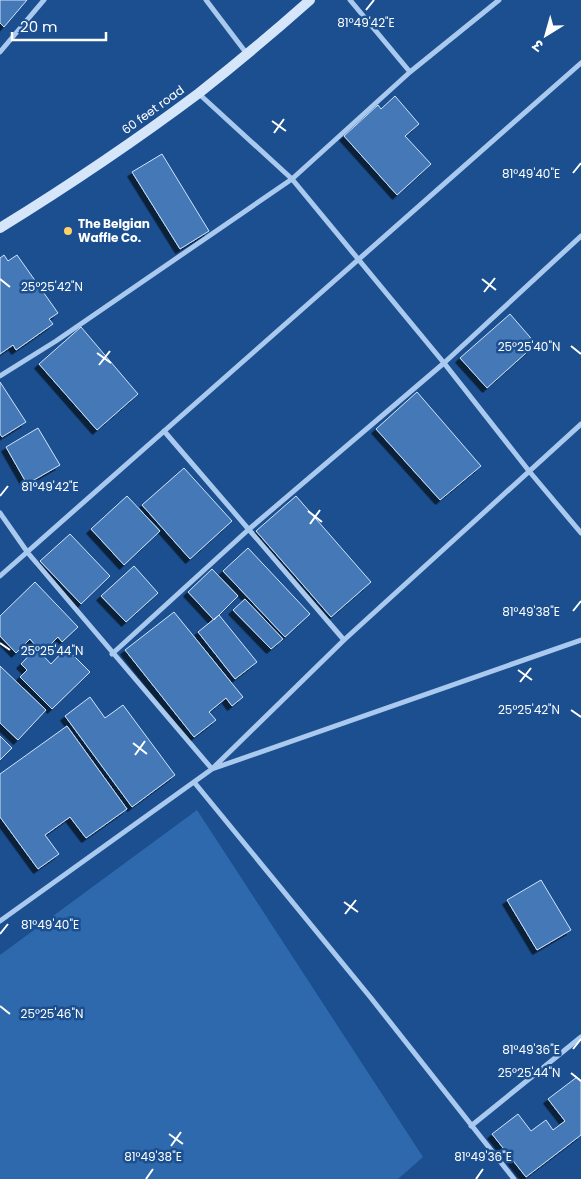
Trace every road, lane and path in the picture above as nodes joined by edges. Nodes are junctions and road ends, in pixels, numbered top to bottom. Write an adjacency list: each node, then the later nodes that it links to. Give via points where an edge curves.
1 (44, 0): 6 (street)
2 (206, 0): 7 (street)
3 (310, 0): 7 (street, 60 feet road)
4 (350, 0): 9 (street)
5 (499, 0): 9 (street)
6 (0, 52)
7 (247, 54): 10 (street, 60 feet road)
8 (581, 63): 14 (street)
9 (410, 72): 11 (street)
10 (198, 93): 11 (street); 12 (street, 60 feet road, via 136,138)
11 (292, 179): 14 (street); 16 (street)
12 (2, 224)
13 (581, 236): 15 (street)
14 (359, 260): 15 (street); 18 (street)
15 (444, 363): 19 (street); 21 (street)
16 (0, 376)
17 (581, 424): 19 (street)
18 (164, 430): 21 (street); 23 (street)
19 (529, 471): 22 (street); 25 (street)
20 (0, 513): 23 (street)
21 (248, 530): 25 (street); 27 (street)
22 (581, 533)
23 (28, 553): 24 (street); 27 (street)
24 (0, 576)
25 (344, 640): 28 (street)
26 (581, 640): 28 (street)
27 (112, 654): 28 (street)
28 (212, 769): 29 (street)
29 (194, 782): 30 (street); 32 (street)
30 (0, 921)
31 (581, 1037): 32 (street)
32 (471, 1126): 33 (street)
33 (514, 1179)

